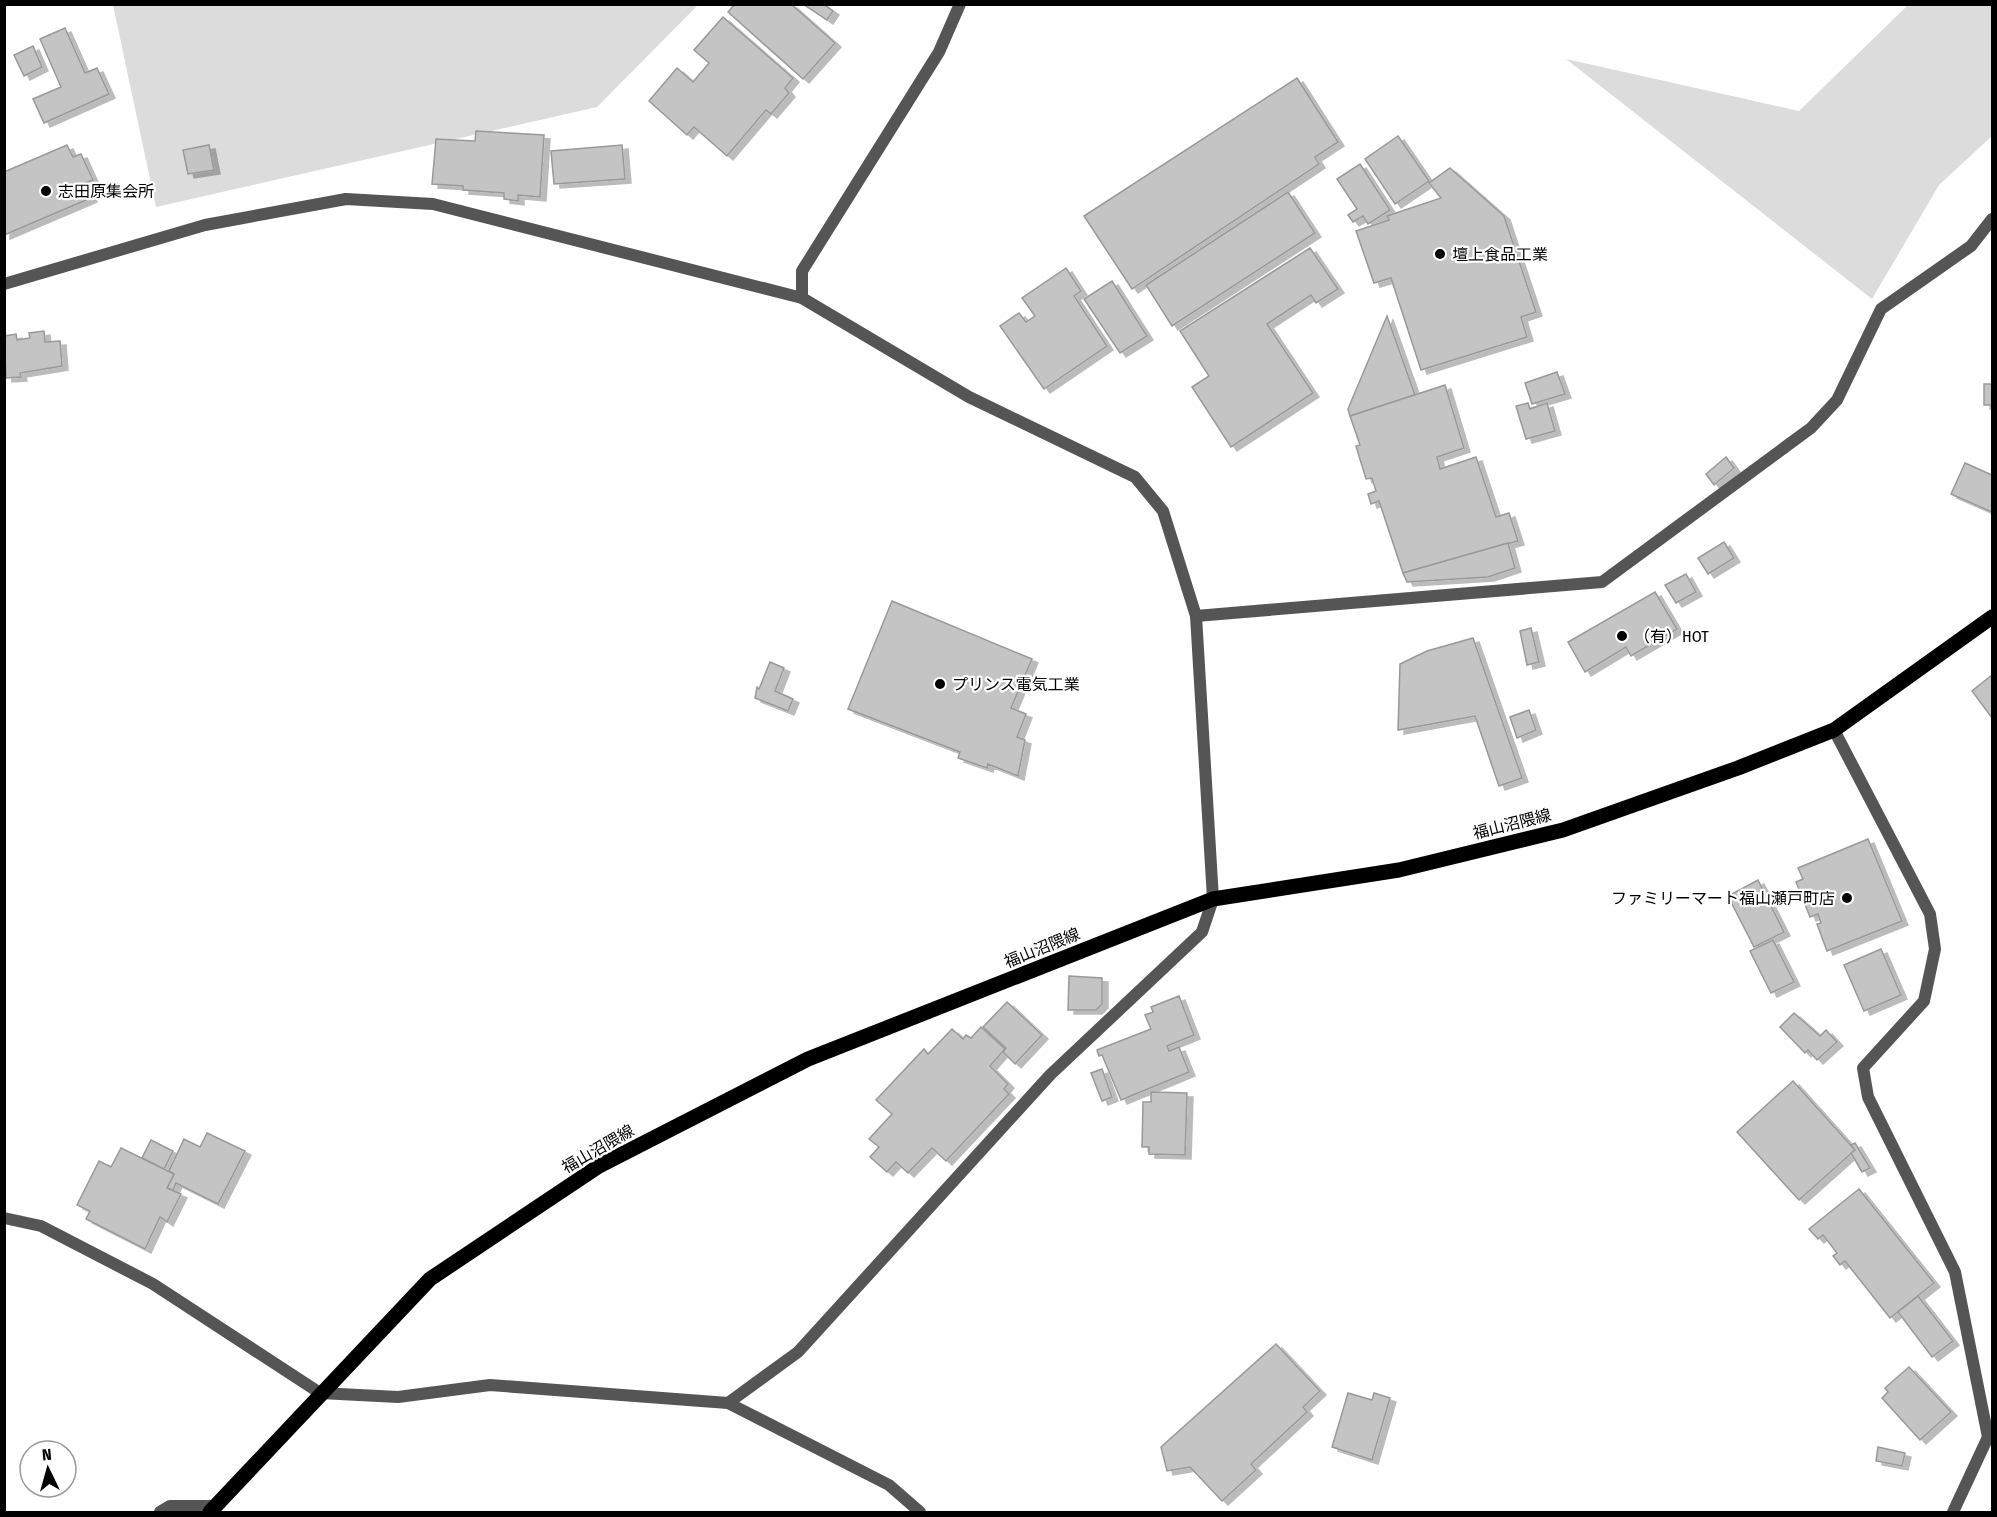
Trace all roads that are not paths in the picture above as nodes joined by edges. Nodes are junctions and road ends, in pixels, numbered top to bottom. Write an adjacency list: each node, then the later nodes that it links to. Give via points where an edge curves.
1 (960, 4): 4 (street, via 939,52 802,271)
2 (1992, 219): 5 (street, via 1971,246 1881,309 1837,400 1811,428 1602,582)
3 (4, 284): 4 (street, via 206,225 346,199 432,204)
4 (802, 298): 5 (street, via 969,397 1134,477 1163,511)
5 (1196, 616): 8 (street)
6 (1992, 617): 7 (main road, 福山沼隈線)
7 (1834, 730): 8 (main road, 福山沼隈線, via 1563,830 1400,870); 12 (street, via 1929,914 1935,949 1924,1001 1863,1068 1868,1097 1955,1272)
8 (1213, 899): 10 (main road, 福山沼隈線, via 808,1059 599,1166 430,1279); 11 (street, via 1202,932 1050,1075 798,1352)
9 (4, 1218): 10 (street, via 41,1226 153,1284)
10 (320, 1394): 11 (street, via 398,1397 490,1385); 13 (main road, 福山沼隈線)
11 (728, 1403): 15 (street, via 889,1485)
12 (1990, 1437): 16 (street)
13 (213, 1509): 14 (street, via 170,1506)
14 (160, 1512)
15 (921, 1512)
16 (1953, 1512)

